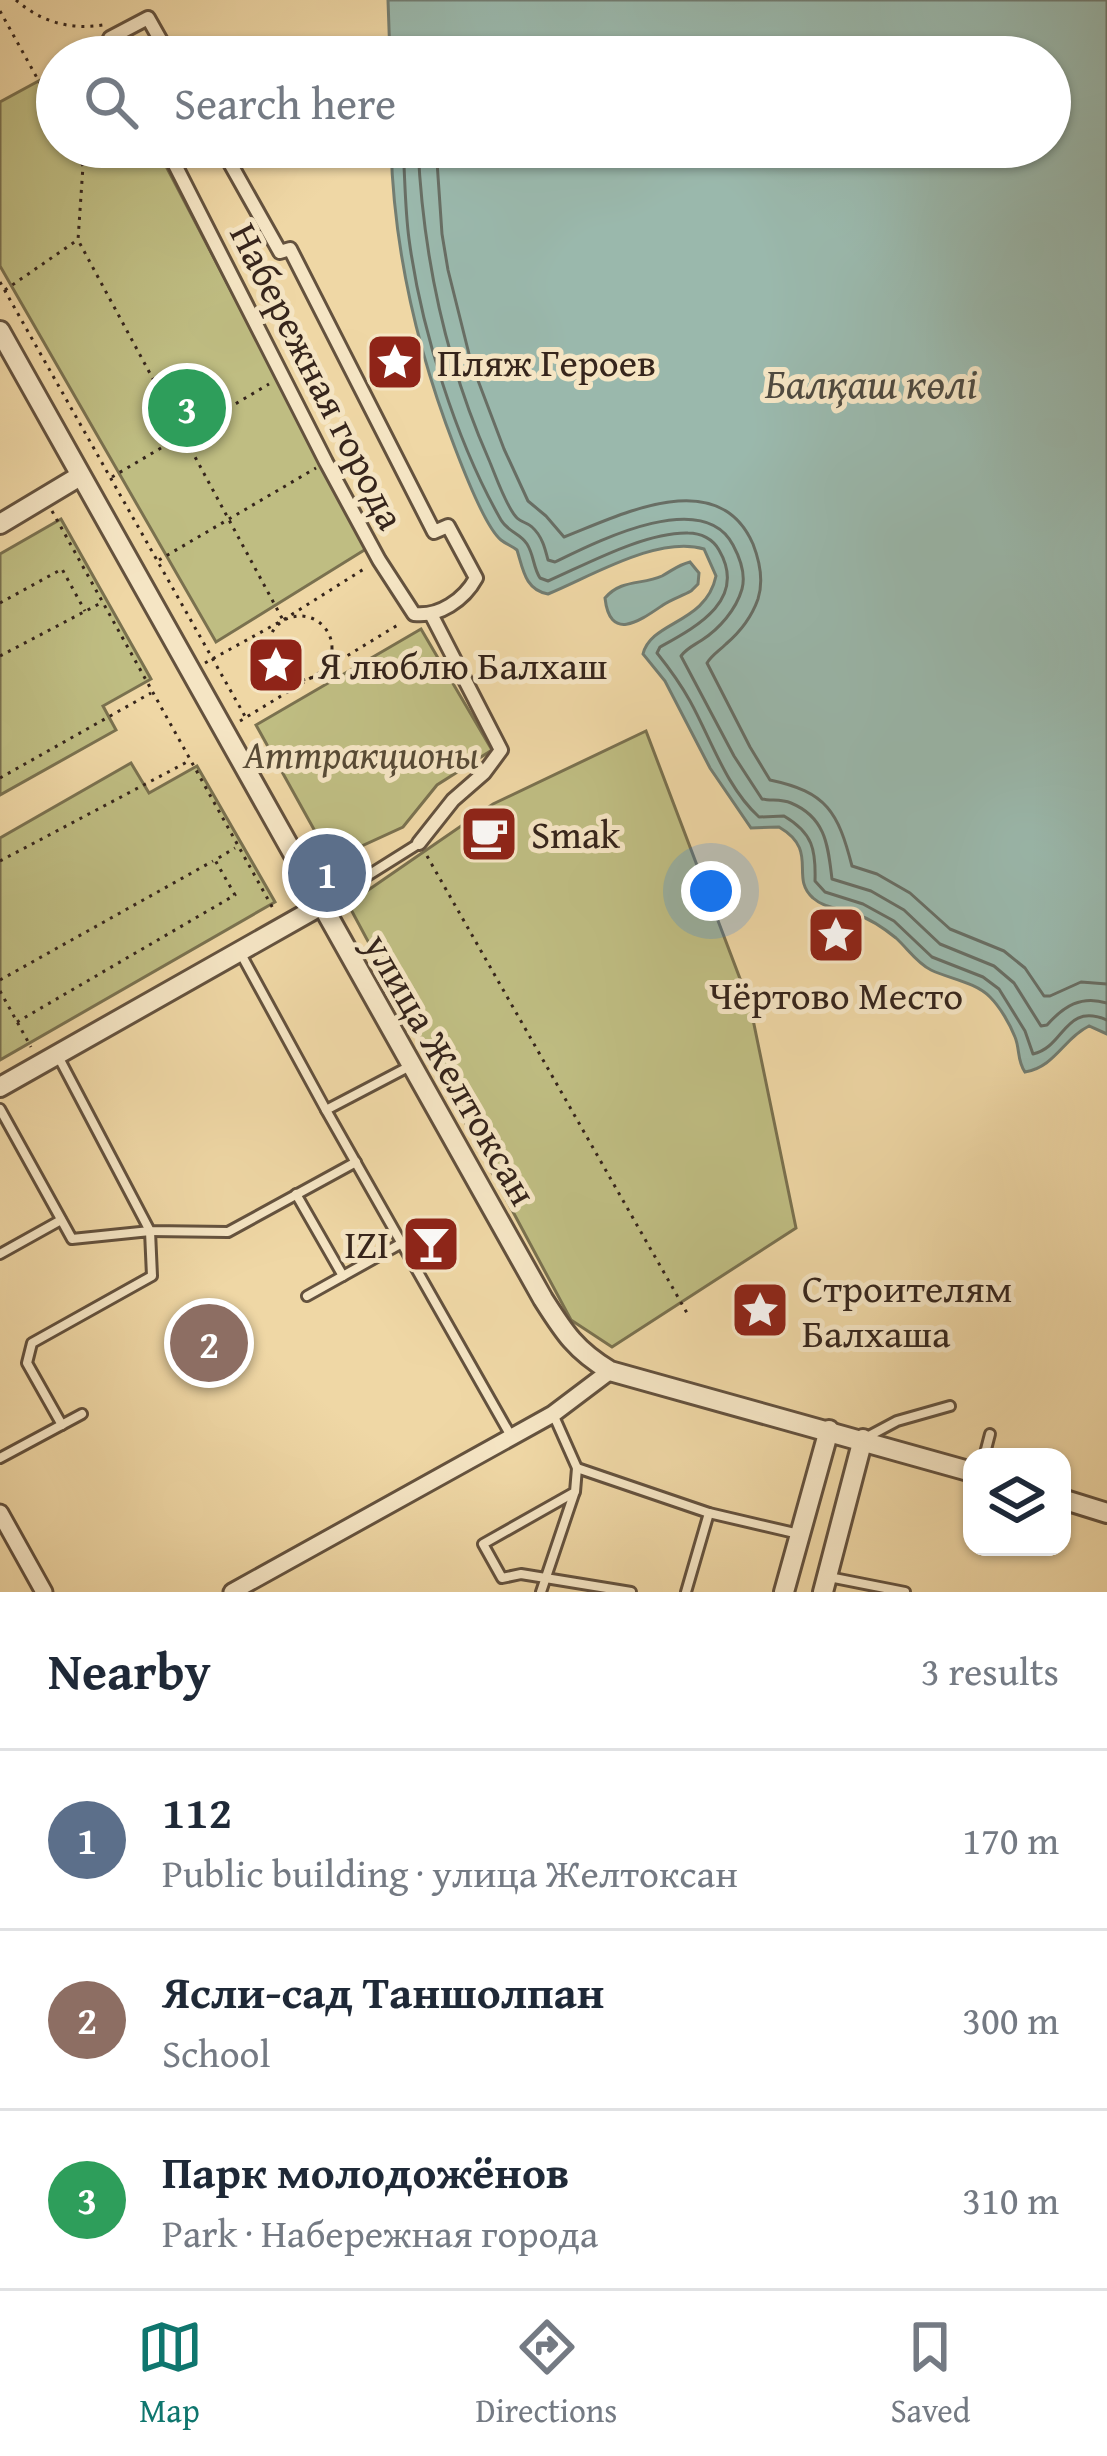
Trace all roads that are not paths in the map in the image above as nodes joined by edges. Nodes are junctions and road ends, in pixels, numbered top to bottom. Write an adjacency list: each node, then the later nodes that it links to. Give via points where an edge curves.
1 (114, 36): 2 (street, via 148,18)
2 (158, 36)
3 (177, 168): 8 (street, Набережная города, via 379,560 414,614)
4 (233, 168): 8 (street, Набережная города, via 280,253 290,249 434,532 448,526 476,578)
5 (0, 331): 6 (street, улица Желтоксан)
6 (80, 476): 7 (street); 10 (street, улица Желтоксан)
7 (0, 524)
8 (432, 616): 9 (street, via 501,750)
9 (419, 843): 10 (lane)
10 (320, 906): 11 (street); 13 (street, улица Желтоксан)
11 (240, 952): 12 (street); 16 (lane)
12 (49, 1059): 14 (street); 20 (lane)
13 (412, 1064): 16 (lane); 25 (street, улица Желтоксан, via 543,1299 585,1356)
14 (0, 1087)
15 (0, 1108): 19 (lane)
16 (326, 1110): 17 (lane)
17 (356, 1162): 18 (lane); 21 (lane)
18 (296, 1194): 20 (lane, via 228,1232); 23 (lane)
19 (61, 1220): 20 (lane, via 71,1239); 22 (lane)
20 (150, 1231): 29 (lane, via 152,1276 32,1343 27,1364)
21 (402, 1243): 23 (lane); 32 (lane)
22 (0, 1254)
23 (343, 1276): 24 (lane)
24 (307, 1295)
25 (610, 1371): 28 (street); 30 (street, улица Желтоксан)
26 (950, 1406): 33 (lane)
27 (82, 1414): 29 (lane)
28 (554, 1414): 32 (street); 36 (lane)
29 (62, 1425): 35 (lane)
30 (829, 1430): 33 (street, улица Желтоксан); 43 (street)
31 (990, 1434): 34 (lane)
32 (512, 1437): 48 (street)
33 (862, 1439): 37 (street, улица Желтоксан); 46 (street)
34 (986, 1448)
35 (0, 1458)
36 (577, 1468): 38 (lane); 42 (lane)
37 (963, 1469)
38 (574, 1492): 45 (lane); 45 (lane, via 483,1544 502,1578)
39 (1071, 1502): 41 (street)
40 (0, 1513): 44 (street)
41 (1107, 1513)
42 (710, 1514): 43 (lane); 51 (lane)
43 (800, 1534): 52 (street)
44 (6, 1538): 47 (street)
45 (546, 1579): 49 (lane); 50 (lane)
46 (825, 1584): 53 (lane)
47 (44, 1592)
48 (232, 1592)
49 (541, 1592)
50 (631, 1592)
51 (686, 1592)
52 (784, 1592)
53 (905, 1592)

